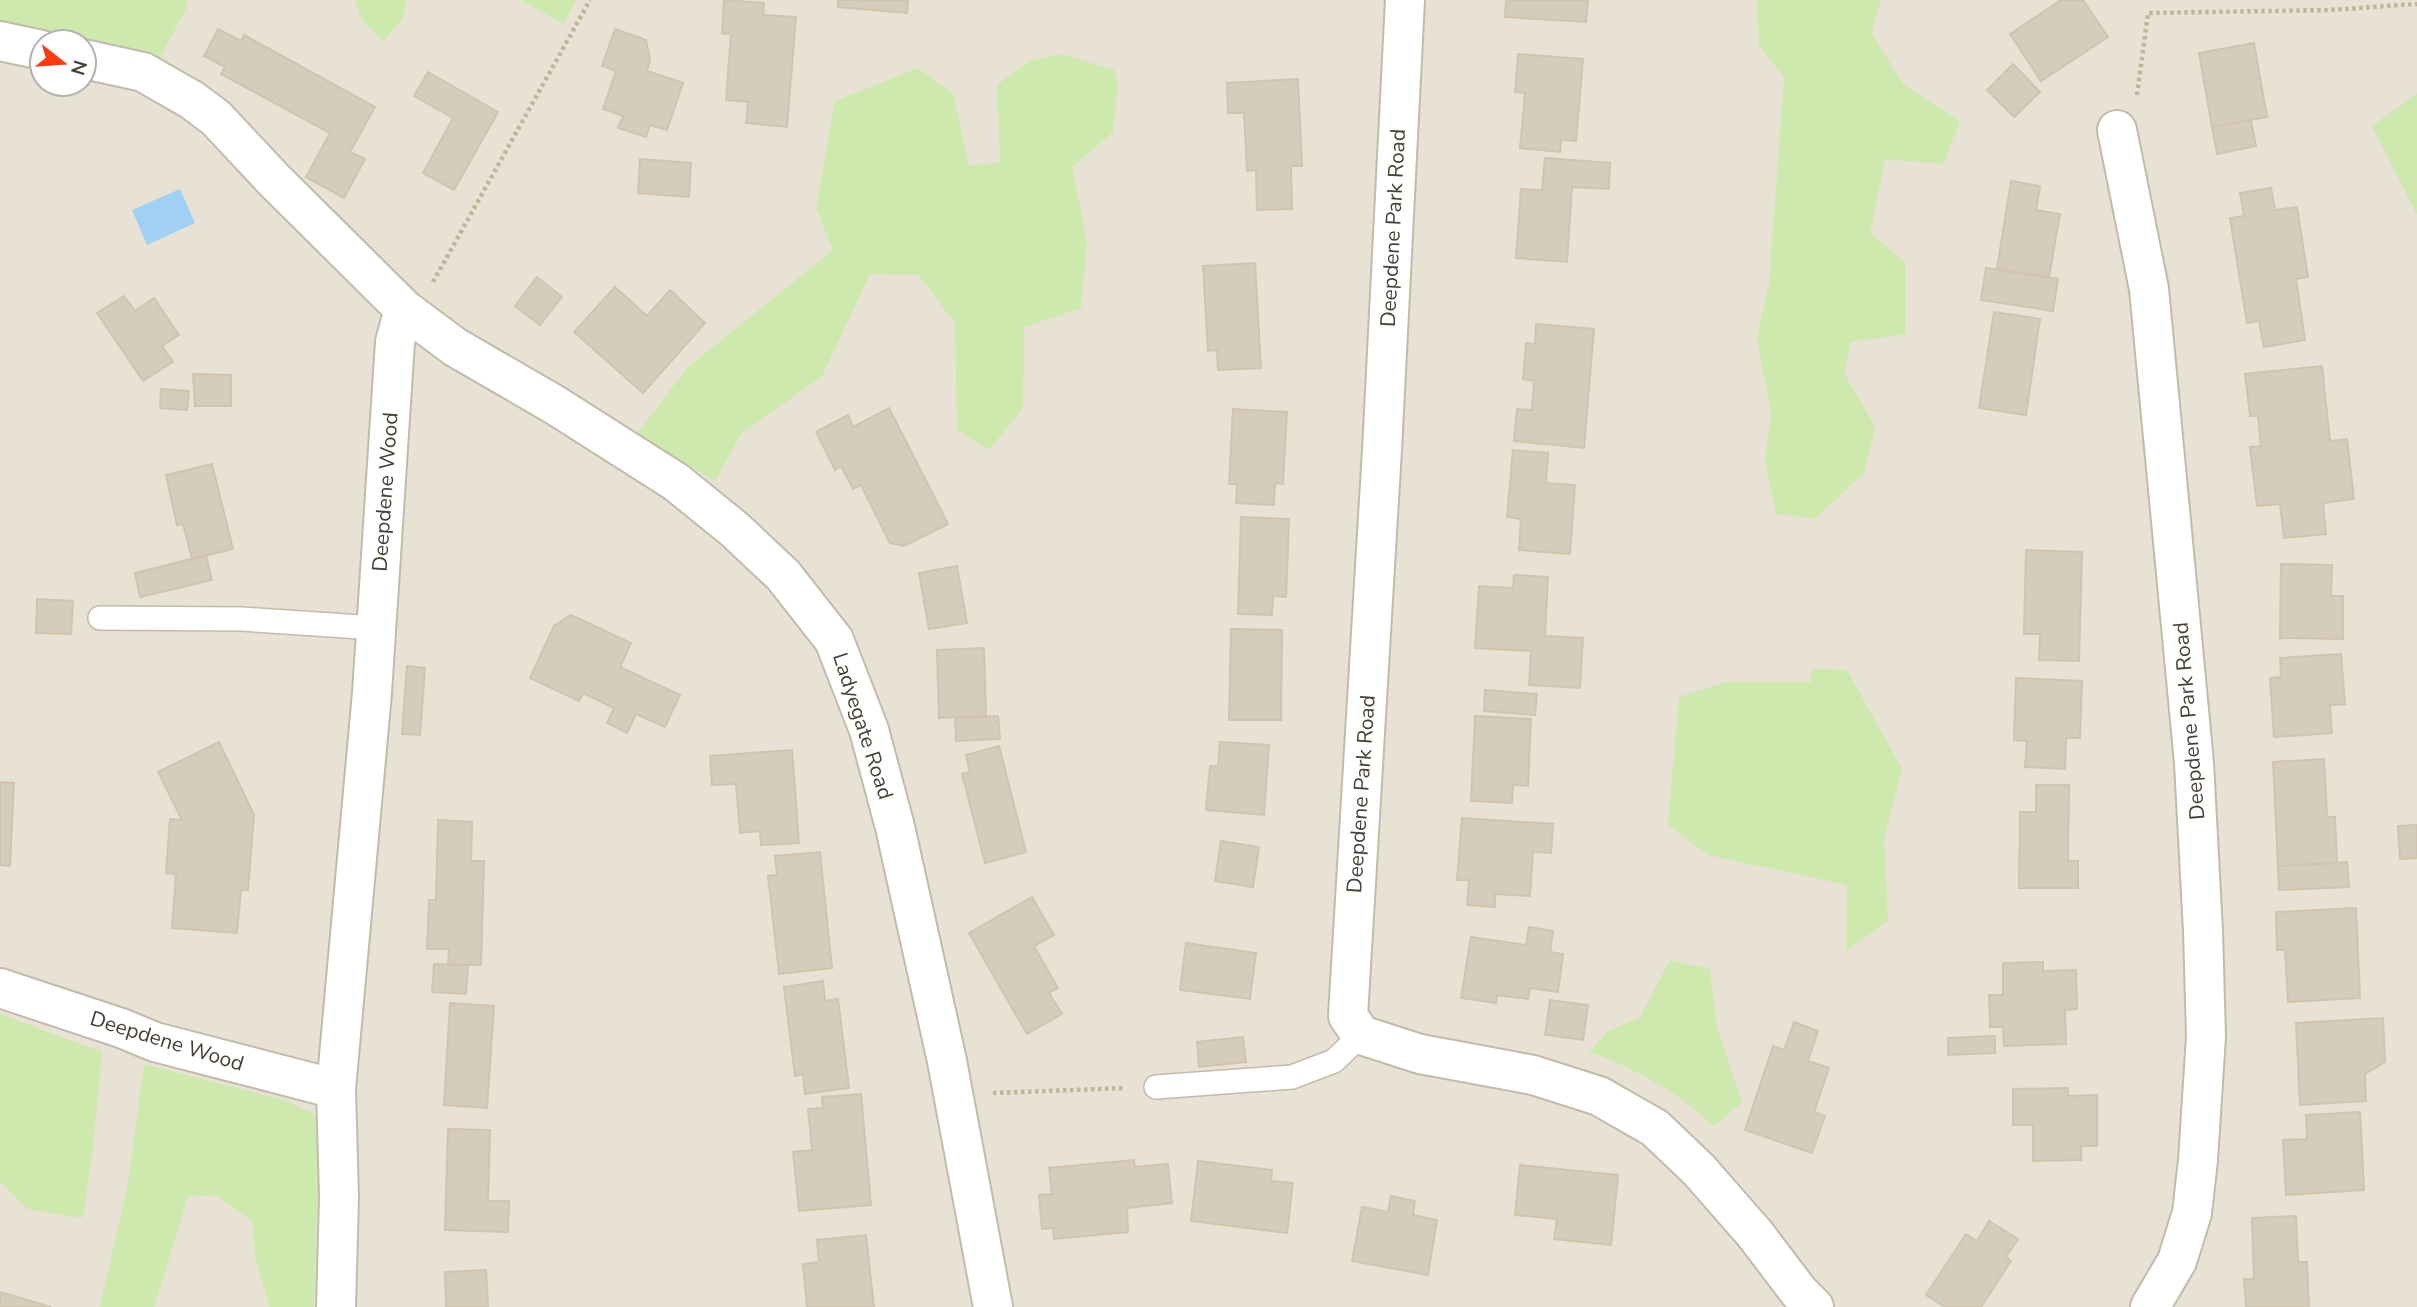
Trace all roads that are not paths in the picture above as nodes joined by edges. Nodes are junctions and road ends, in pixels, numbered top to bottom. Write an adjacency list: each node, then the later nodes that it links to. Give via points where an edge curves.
1 (1405, 0): 10 (street, Deepdene Park Road, via 1349,989 1348,1016)
2 (0, 41): 3 (street)
3 (28, 47)
4 (98, 62): 6 (street, via 143,72 216,118)
5 (2118, 130): 16 (street, Deepdene Park Road, via 2149,289 2194,763 2206,1036 2192,1213 2177,1261)
6 (409, 312): 8 (street, Deepdene Wood, via 395,342); 14 (street, Ladyegate Road, via 455,347 676,482 783,575 834,640 882,774 954,1094)
7 (100, 618): 8 (lane, via 241,619)
8 (376, 628): 12 (street, Deepdene Wood)
9 (0, 988): 12 (street, Deepdene Wood, via 155,1042)
10 (1361, 1035): 11 (lane, via 1334,1061 1292,1077); 15 (street, via 1420,1054 1546,1079 1599,1096 1655,1128 1699,1170)
11 (1156, 1087)
12 (336, 1089): 13 (street, Deepdene Wood)
13 (336, 1307)
14 (993, 1307)
15 (1814, 1307)
16 (2150, 1307)

